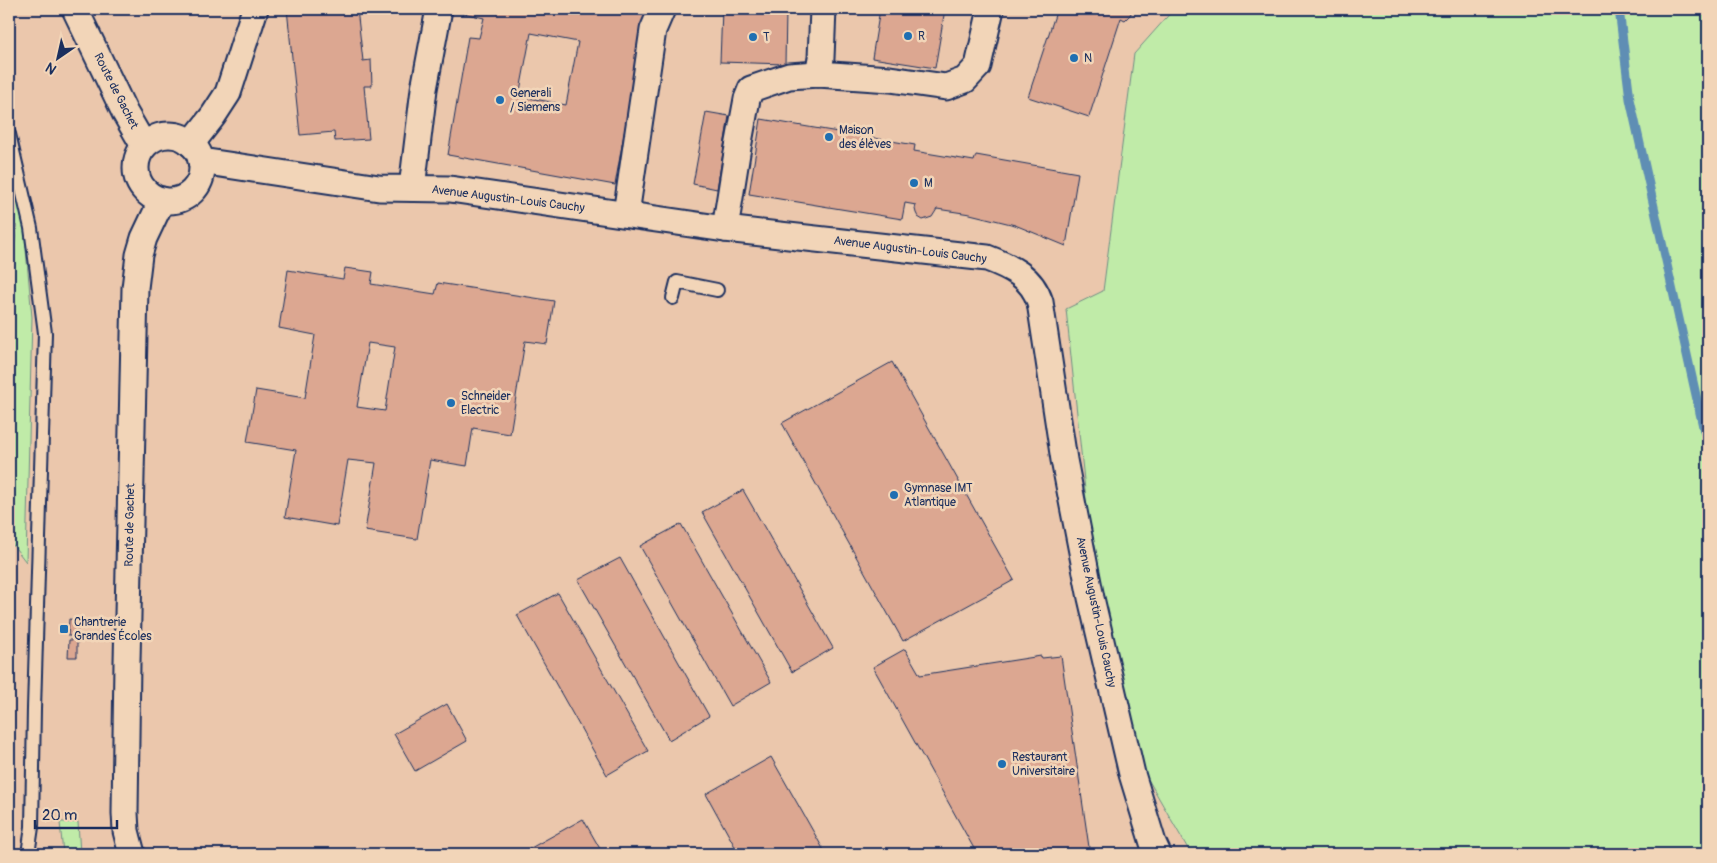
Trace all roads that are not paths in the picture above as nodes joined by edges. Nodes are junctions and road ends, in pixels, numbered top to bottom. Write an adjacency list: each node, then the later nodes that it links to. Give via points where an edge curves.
1 (74, 9): 9 (street, Route de Gachet)
2 (255, 9): 10 (street, via 228,93)
3 (439, 9): 11 (street, via 424,89)
4 (662, 9): 13 (street, via 654,30)
5 (823, 9): 7 (street)
6 (991, 9): 7 (street, via 978,66 964,80 946,87)
7 (818, 74): 14 (street, via 789,76 751,89 743,117)
8 (9, 134): 17 (lane, via 31,228 45,332 32,827)
9 (144, 146): 10 (street, via 156,137 170,135 179,137); 12 (street, via 136,162 138,180 146,191)
10 (196, 152): 11 (street, Avenue Augustin-Louis Cauchy, via 380,188); 12 (street, via 200,176 194,189 181,198)
11 (412, 188): 13 (street, Avenue Augustin-Louis Cauchy, via 450,189)
12 (162, 200): 18 (street, Route de Gachet, via 139,255 135,306 126,803 126,831)
13 (626, 214): 14 (street, Avenue Augustin-Louis Cauchy)
14 (725, 229): 19 (street, Avenue Augustin-Louis Cauchy, via 988,258 1021,274 1038,294 1064,460 1091,598 1132,774)
15 (717, 290): 16 (lane, via 677,282)
16 (673, 298)
17 (28, 854)
18 (132, 854)
19 (1158, 854)

